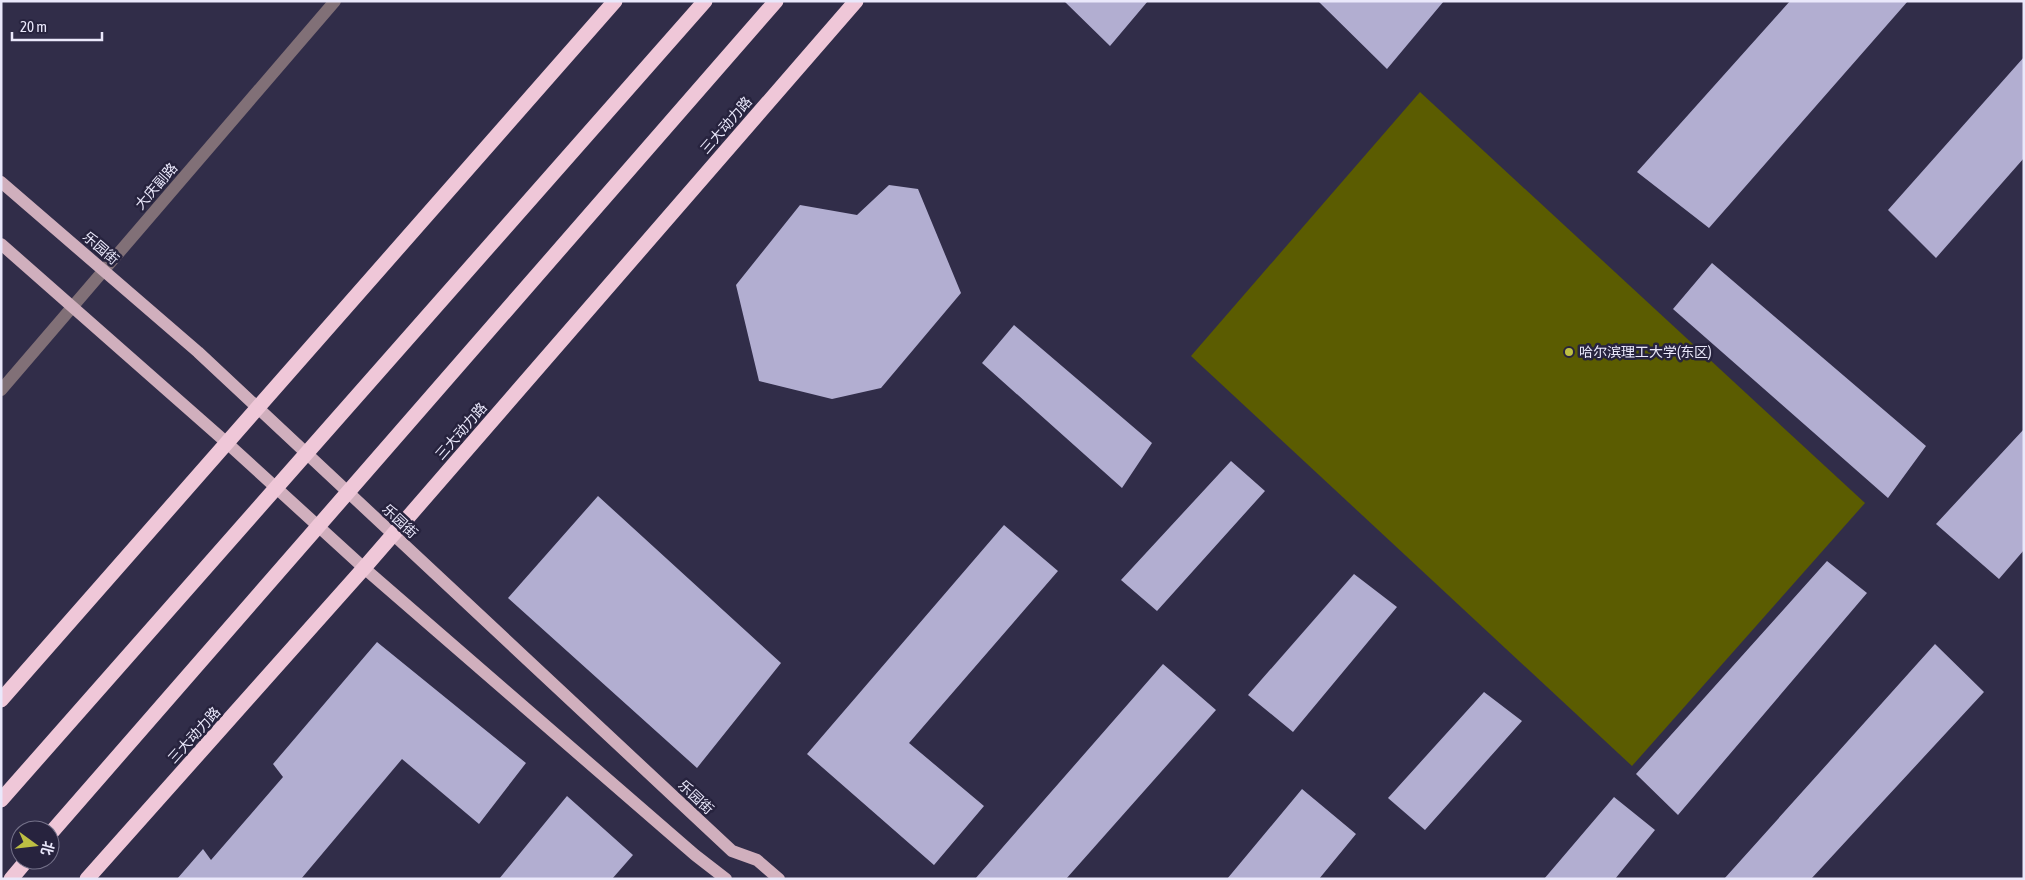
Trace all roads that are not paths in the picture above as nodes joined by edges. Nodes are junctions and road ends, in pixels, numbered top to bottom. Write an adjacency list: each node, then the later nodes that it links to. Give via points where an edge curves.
1 (335, 1): 8 (street, 大庆副路)
2 (615, 1): 11 (highway)
3 (704, 1): 16 (highway, bridge)
4 (776, 1): 17 (highway, bridge)
5 (856, 1): 13 (highway, 三大动力路)
6 (1, 182): 8 (main road, 乐园街)
7 (1, 244): 9 (main road)
8 (104, 270): 9 (street, 大庆副路); 11 (main road, 乐园街)
9 (73, 307): 10 (street, 大庆副路); 12 (main road)
10 (1, 390)
11 (258, 408): 12 (highway); 13 (main road, 乐园街)
12 (227, 443): 14 (main road); 15 (highway)
13 (392, 534): 14 (highway, 三大动力路); 20 (main road, 乐园街, via 732,851 757,860)
14 (364, 568): 18 (highway, 三大动力路); 19 (main road)
15 (1, 700)
16 (1, 800)
17 (60, 823)
18 (87, 879)
19 (726, 879)
20 (779, 879)

